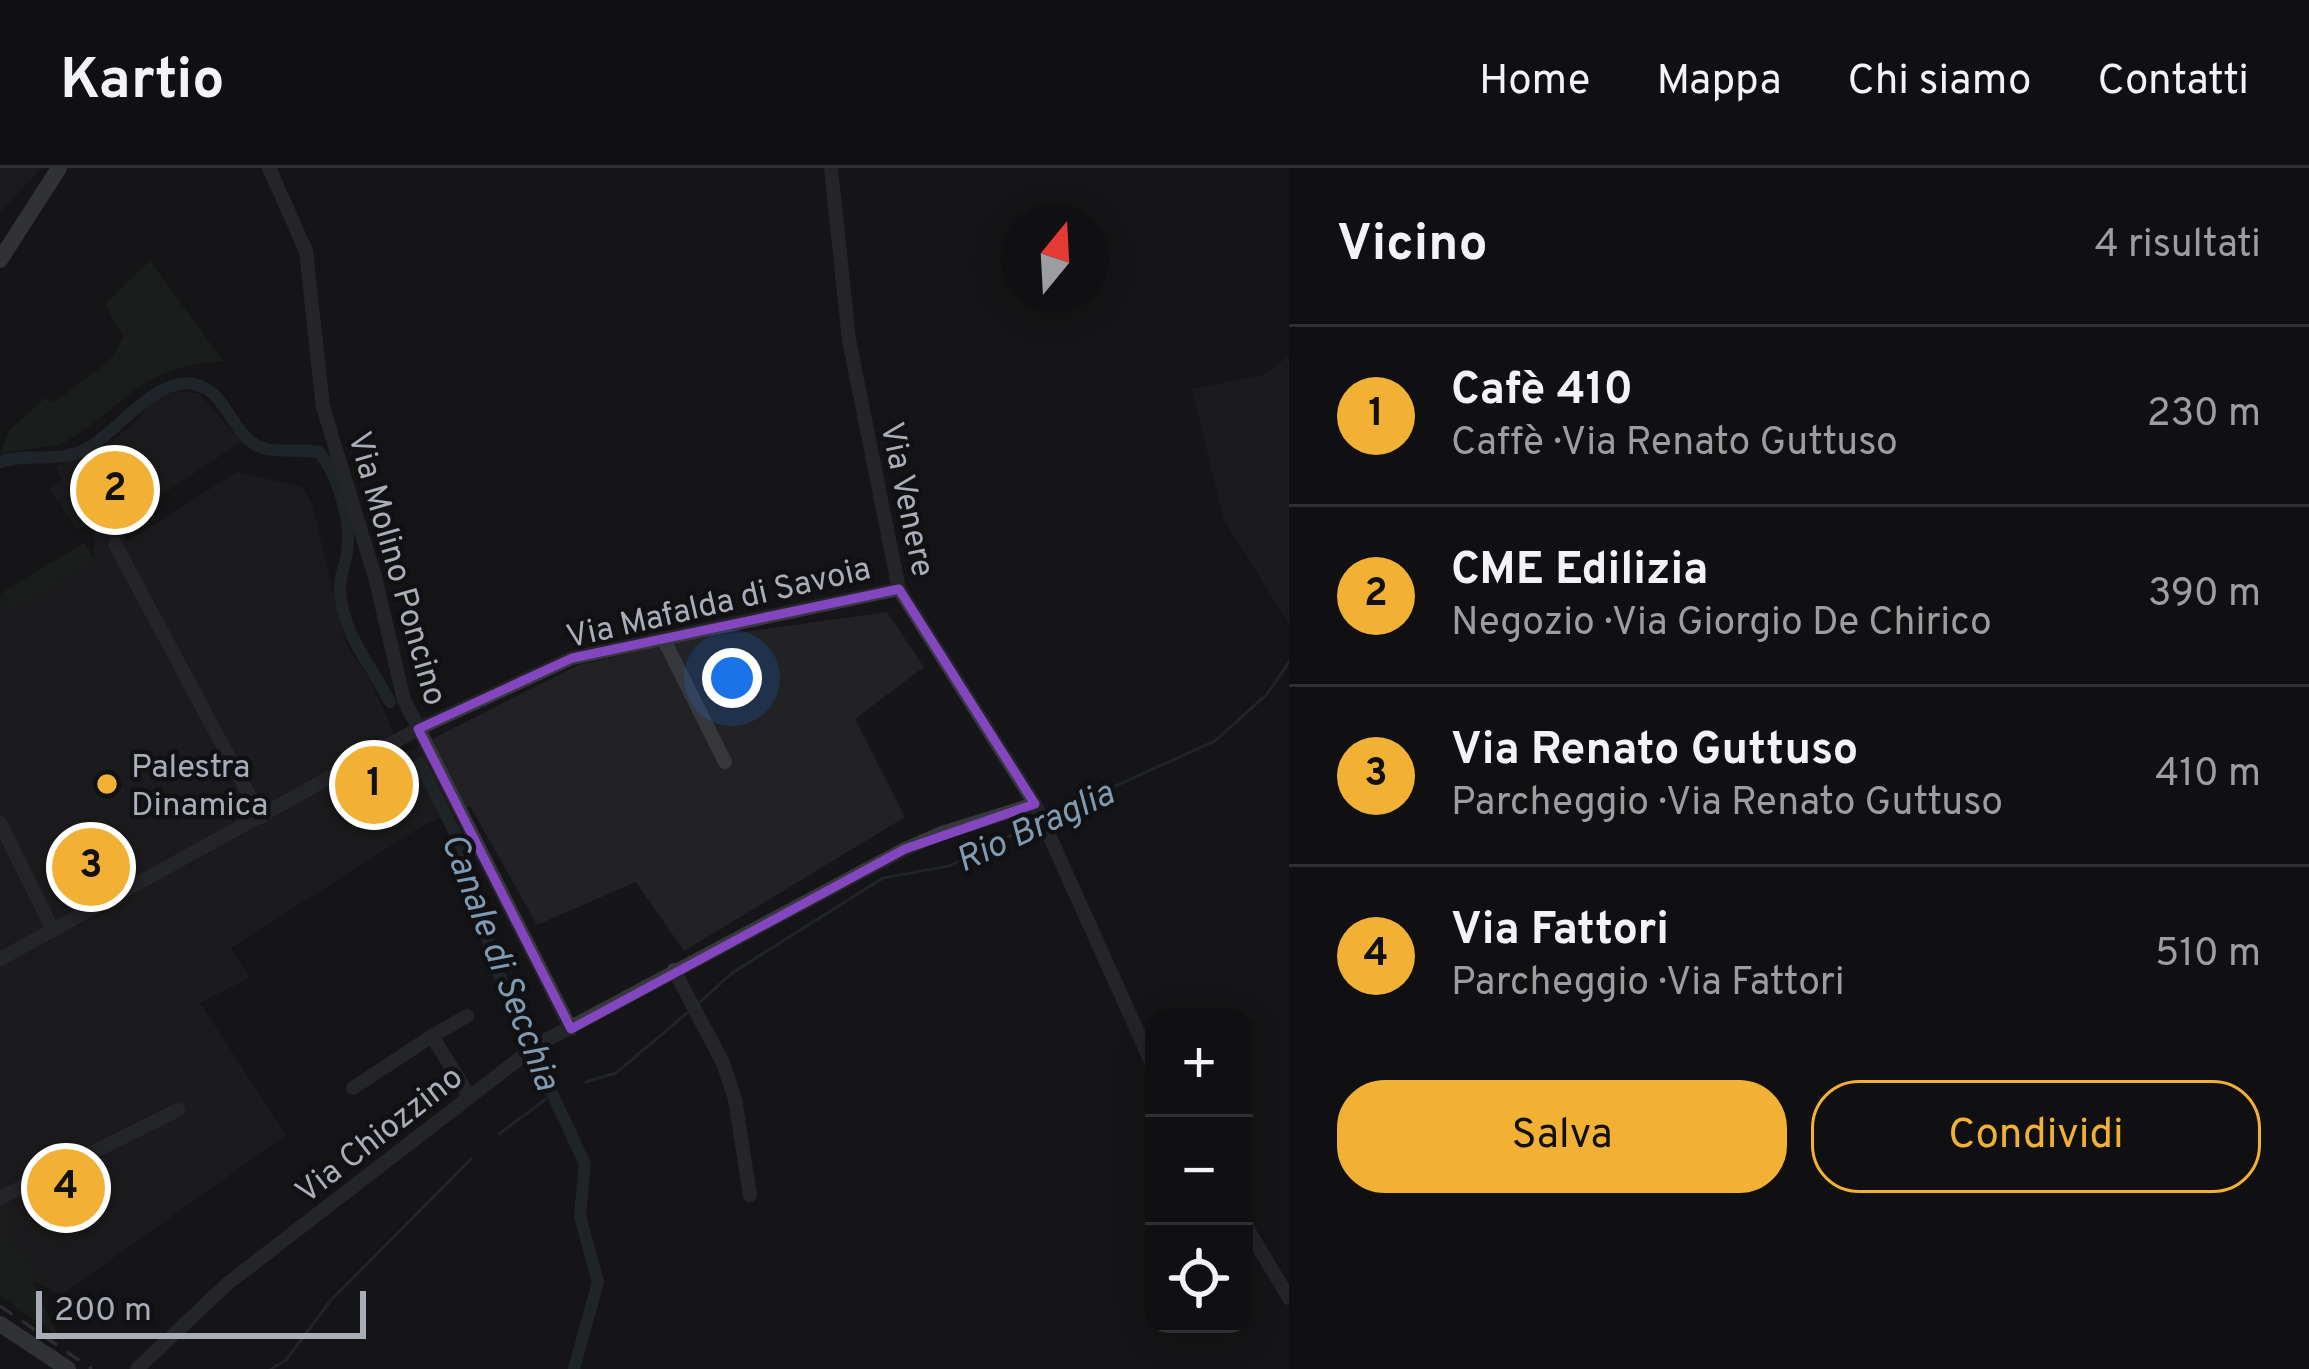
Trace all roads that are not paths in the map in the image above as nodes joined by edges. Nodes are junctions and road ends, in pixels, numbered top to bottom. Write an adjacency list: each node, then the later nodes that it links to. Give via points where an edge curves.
1 (58, 168): 4 (main road)
2 (269, 168): 8 (street, Via Molino Poncino, via 306,251 323,407)
3 (831, 168): 6 (street, Via Venere, via 849,340)
4 (0, 260)
5 (115, 544): 11 (street)
6 (899, 590): 7 (street, Via Mafalda di Savoia); 10 (street, Via Venere)
7 (663, 638): 8 (street, Via Mafalda di Savoia, via 572,658); 9 (street)
8 (418, 729): 11 (street, Via Mafalda di Savoia); 17 (street, Via Molino Poncino)
9 (725, 763)
10 (1040, 814): 15 (street, Via Chiozzino, via 905,849); 19 (street, Via Venere)
11 (261, 817): 13 (street, Via Mafalda di Savoia)
12 (0, 823): 13 (street)
13 (53, 930): 14 (street, Via Mafalda di Savoia)
14 (0, 959)
15 (674, 970): 17 (street, Via Chiozzino); 23 (street, via 735,1099)
16 (467, 1016): 18 (street)
17 (571, 1028): 21 (street, Via Chiozzino)
18 (432, 1036): 20 (street); 21 (street)
19 (1145, 1048)
20 (353, 1088)
21 (468, 1094): 29 (street, Via Chiozzino, via 227,1284)
22 (178, 1109): 24 (street)
23 (750, 1195)
24 (0, 1198)
25 (1245, 1225): 26 (street)
26 (1289, 1298)
27 (0, 1324): 28 (main road)
28 (68, 1369)
29 (137, 1369)

